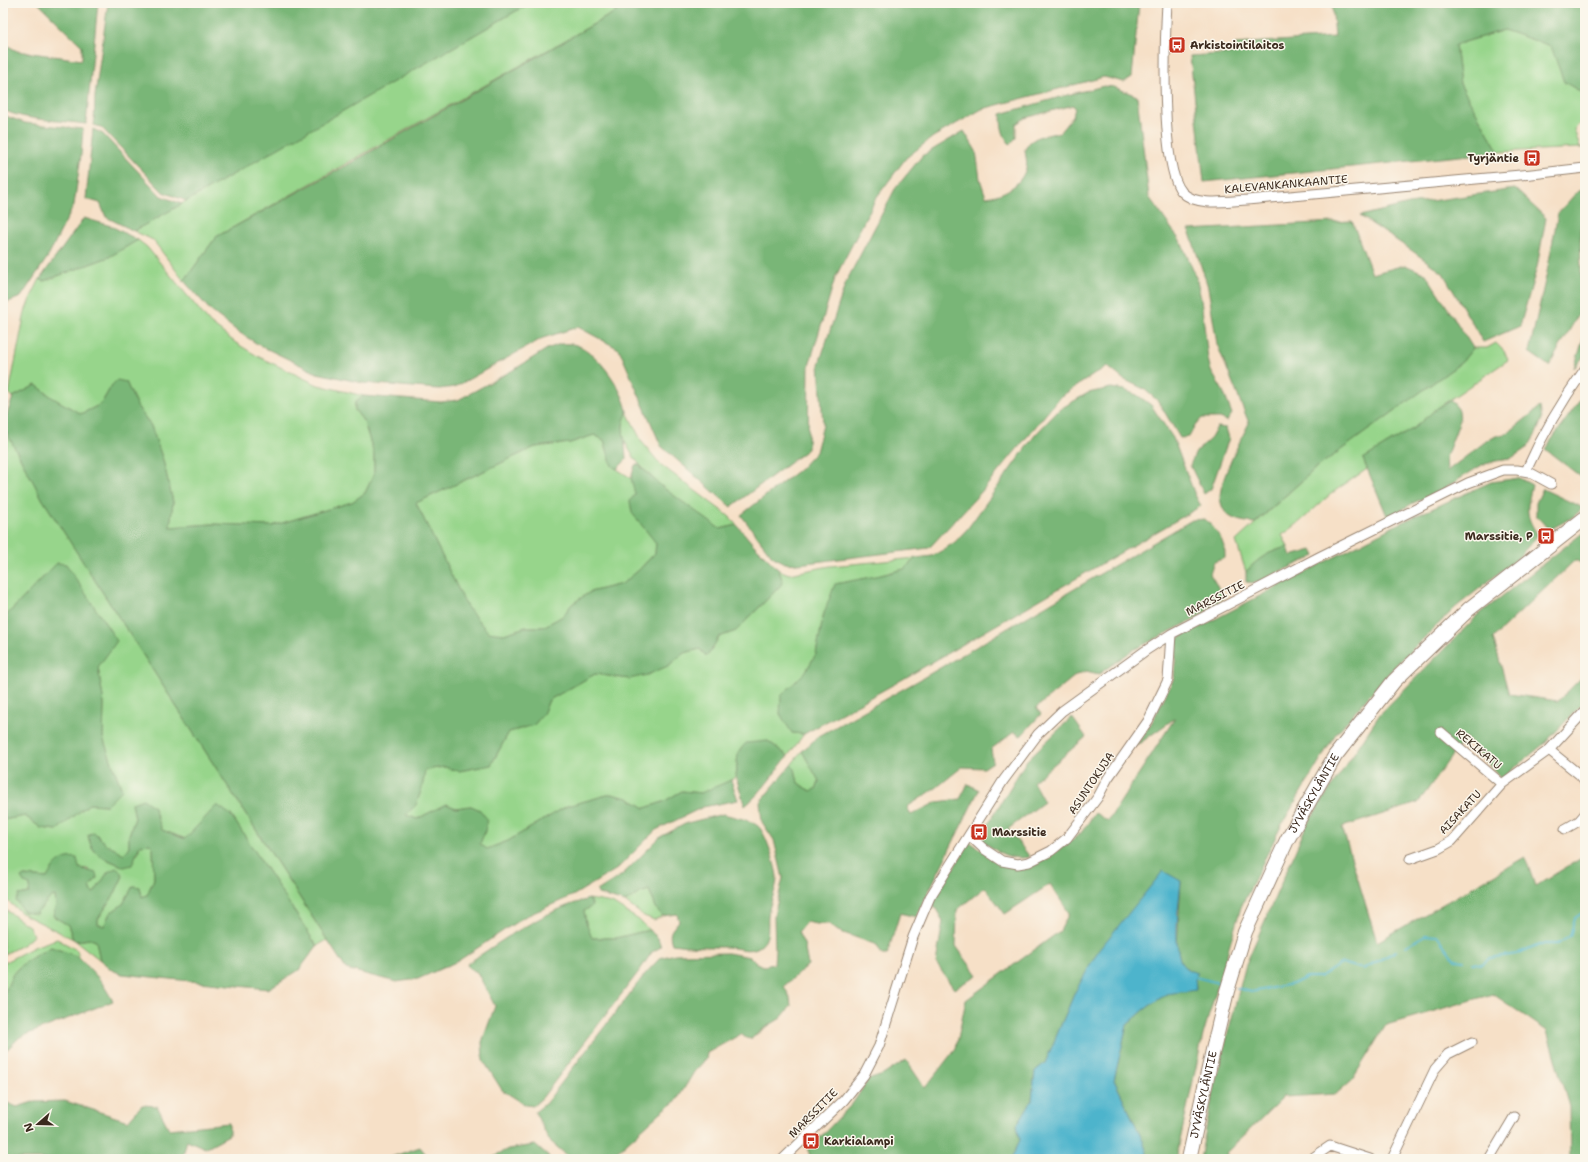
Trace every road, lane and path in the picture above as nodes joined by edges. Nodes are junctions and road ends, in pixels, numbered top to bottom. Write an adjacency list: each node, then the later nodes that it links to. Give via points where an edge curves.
1 (1167, 3): 2 (street, KALEVANKANKAANTIE, via 1165,78 1170,164 1174,178 1183,192 1194,199 1214,202 1247,200)
2 (1585, 168)
3 (1585, 369): 4 (street, via 1539,441)
4 (1526, 471): 5 (street, MARSSITIE); 7 (street, MARSSITIE, via 1503,470 1468,483)
5 (1551, 484)
6 (1585, 518): 20 (highway, JYVÄSKYLÄNTIE, via 1469,609 1394,681 1335,756 1287,840 1245,932 1214,1042)
7 (1171, 634): 15 (street, MARSSITIE, via 1062,710 1038,734); 15 (street, ASUNTOKUJA, via 1168,680 1148,721 1067,838 1050,851 1029,862 1018,864 1002,861)
8 (1585, 711): 10 (street, AISAKATU)
9 (1441, 732): 12 (street, REKIKATU)
10 (1549, 750): 11 (street); 12 (street, AISAKATU)
11 (1585, 781)
12 (1502, 784): 16 (street, AISAKATU, via 1452,841)
13 (1585, 814): 14 (street, via 1580,821)
14 (1564, 829)
15 (968, 835): 19 (street, MARSSITIE, via 930,897 913,936 879,1046 864,1075 844,1100)
16 (1410, 859)
17 (1472, 1042): 23 (street, via 1448,1054 1435,1069)
18 (1514, 1117): 24 (street)
19 (783, 1159)
20 (1189, 1159)
21 (1311, 1159): 22 (street, via 1330,1146)
22 (1370, 1159)
23 (1392, 1159)
24 (1489, 1159)

